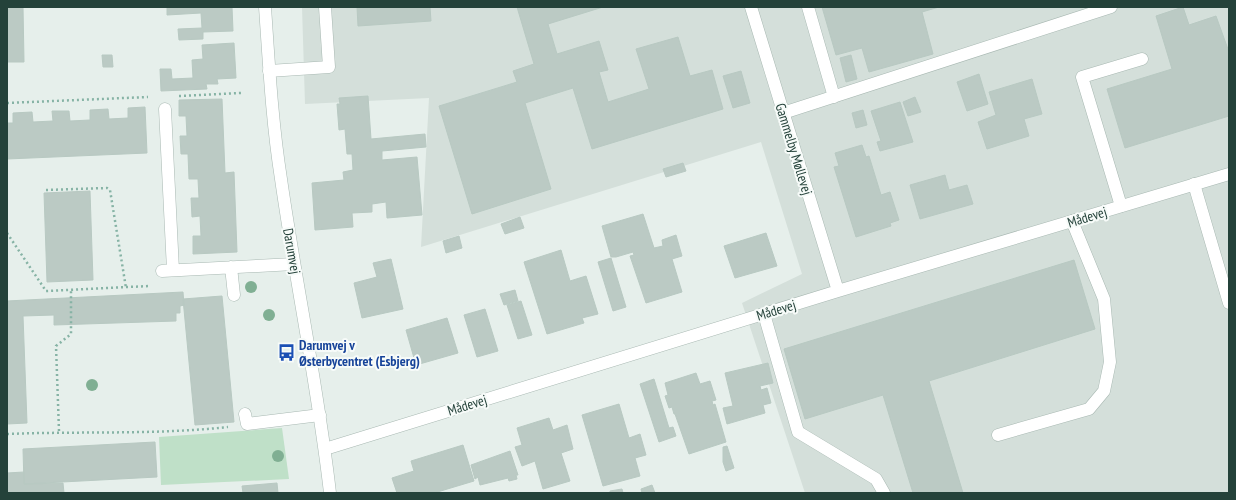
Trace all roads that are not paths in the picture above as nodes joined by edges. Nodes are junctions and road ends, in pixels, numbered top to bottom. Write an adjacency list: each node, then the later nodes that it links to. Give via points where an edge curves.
1 (265, 7): 7 (street, Darumvej)
2 (325, 7): 7 (street, via 329,67)
3 (751, 7): 10 (street, Gammelby Møllevej)
4 (808, 7): 8 (street)
5 (1111, 7): 8 (street)
6 (1142, 59): 13 (street, via 1082,77)
7 (269, 71): 15 (street, Darumvej, via 280,177)
8 (834, 97): 10 (street)
9 (165, 109): 16 (street, via 167,270)
10 (783, 114): 17 (street, Gammelby Møllevej)
11 (1229, 174): 12 (street, Mådevej)
12 (1194, 184): 13 (street, Mådevej); 19 (street)
13 (1121, 206): 14 (street, Mådevej)
14 (1072, 221): 17 (street, Mådevej); 23 (street, via 1104,298 1110,362 1104,391 1089,409)
15 (294, 264): 16 (street); 21 (street, Darumvej)
16 (231, 268): 18 (street)
17 (838, 291): 20 (street, Mådevej)
18 (234, 295)
19 (1229, 303)
20 (764, 314): 24 (street, Mådevej); 26 (street, via 798,432 876,479)
21 (320, 415): 22 (street); 24 (street, Darumvej)
22 (246, 419)
23 (998, 435)
24 (325, 449): 25 (street, Darumvej)
25 (330, 493)
26 (884, 493)

